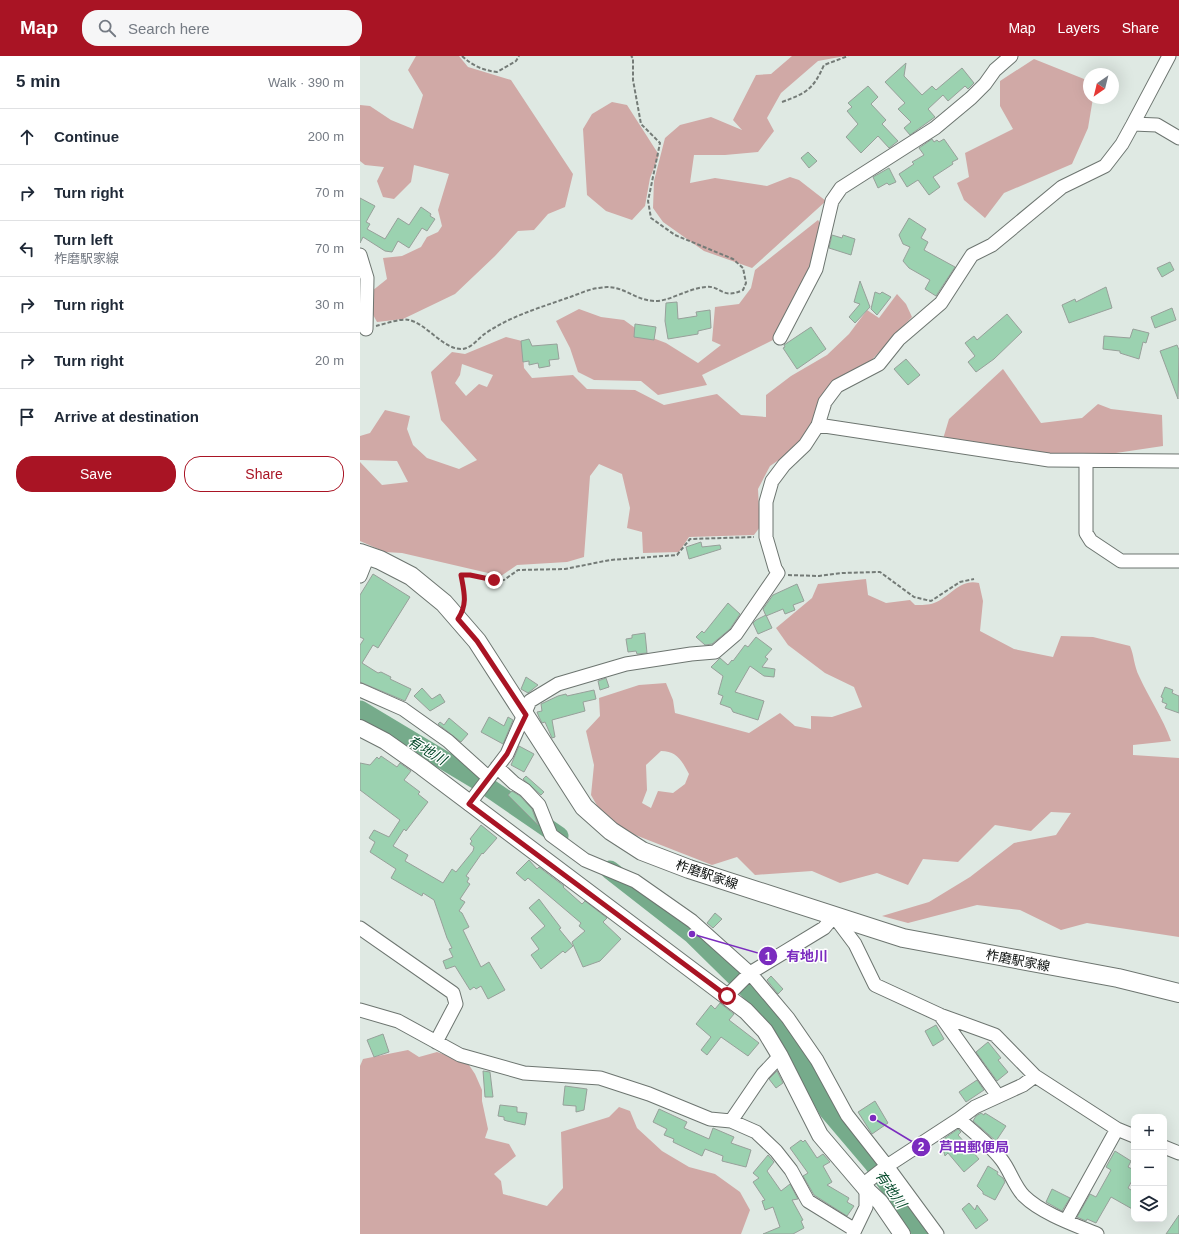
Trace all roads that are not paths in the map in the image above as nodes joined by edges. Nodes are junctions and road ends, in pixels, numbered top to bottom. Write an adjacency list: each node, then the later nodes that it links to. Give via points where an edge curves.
1 (1011, 56): 7 (street, via 971,98 935,128 841,188 832,200 816,269)
2 (1168, 56): 3 (street)
3 (1133, 124): 4 (street, via 1158,125); 8 (street, via 1105,166 1062,187 992,245 972,255 941,303 899,339 879,364 838,386 825,402)
4 (1179, 138)
5 (360, 255): 6 (street, via 367,278)
6 (366, 329)
7 (780, 338)
8 (818, 425): 9 (street, via 1049,460); 15 (street, via 805,445 772,481 766,502 766,537 774,568 778,573 736,634 715,652 626,664 558,684 530,701)
9 (1086, 461): 10 (street); 12 (street, via 1086,533 1091,541 1121,561)
10 (1179, 461)
11 (364, 555): 13 (street); 15 (main road, 柞磨駅家線, via 411,576 444,603 477,641)
12 (1179, 561)
13 (360, 576)
14 (360, 690): 18 (street, via 403,709 448,741)
15 (526, 715): 17 (street, via 507,754); 20 (main road, 柞磨駅家線, via 584,807 611,831 642,851)
16 (360, 728): 19 (street, via 385,741)
17 (497, 767): 18 (street); 22 (street, via 526,790 539,805 551,836 585,860 635,881 692,921)
18 (489, 778): 19 (street)
19 (471, 802): 24 (street)
20 (834, 916): 22 (street, via 824,928); 23 (main road, 柞磨駅家線, via 903,938 1118,978); 26 (street, via 855,944 874,985)
21 (360, 928): 27 (street, via 454,993 456,1004)
22 (750, 973): 24 (street); 37 (street, via 788,1018 817,1060 847,1115)
23 (1179, 993)
24 (727, 996): 28 (street, via 760,1026)
25 (360, 1010): 27 (street, via 398,1021)
26 (940, 1014): 29 (street, via 995,1035); 30 (street)
27 (436, 1042): 32 (street, via 460,1055 524,1073 600,1078 649,1094 710,1119)
28 (780, 1056): 32 (street); 38 (street, via 820,1134)
29 (1035, 1076): 30 (street); 33 (street)
30 (998, 1096): 31 (street, via 975,1107)
31 (959, 1120): 37 (street); 39 (street, via 1001,1159 1023,1196)
32 (731, 1121): 40 (street, via 756,1132 776,1150 791,1170 808,1201)
33 (1116, 1129): 34 (street); 39 (street)
34 (1131, 1135)
35 (1167, 1148): 36 (street)
36 (1179, 1153)
37 (887, 1166): 38 (street); 42 (street)
38 (867, 1185): 40 (street, via 866,1207); 41 (street)
39 (1066, 1221): 43 (street)
40 (854, 1232)
41 (902, 1234)
42 (937, 1234)
43 (1097, 1234)

